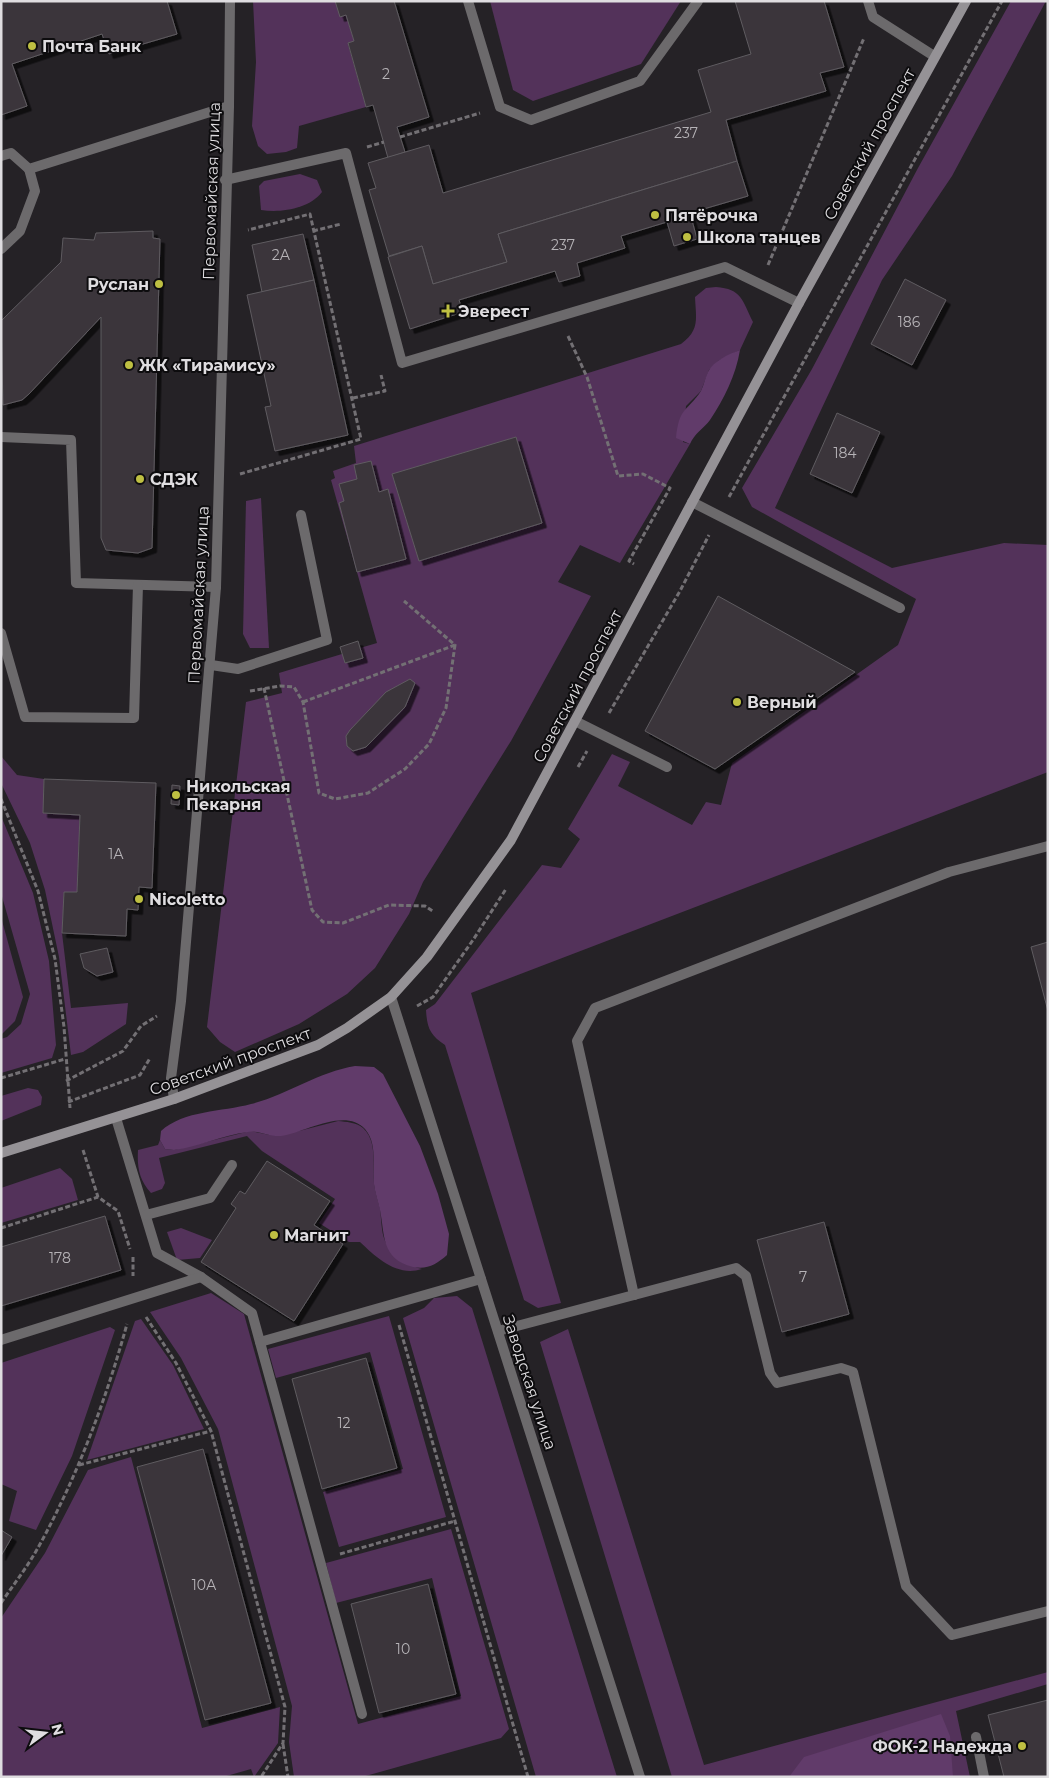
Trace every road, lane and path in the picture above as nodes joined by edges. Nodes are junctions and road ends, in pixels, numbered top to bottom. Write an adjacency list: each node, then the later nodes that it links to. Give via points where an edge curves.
1 (230, 1): 9 (street, Первомайская улица)
2 (468, 1): 10 (street)
3 (698, 1): 10 (street, via 640,81 531,120)
4 (868, 1): 7 (street)
5 (966, 1): 8 (main road, Советский проспект)
6 (1002, 1): 28 (path)
7 (873, 17): 8 (street); 19 (path)
8 (934, 56): 20 (main road, Советский проспект)
9 (229, 106): 13 (street); 14 (street, Первомайская улица)
10 (500, 107): 11 (path)
11 (400, 137)
12 (1, 156): 13 (street, via 11,153)
13 (29, 169): 18 (street, via 35,191 20,231)
14 (226, 180): 15 (street, via 346,153); 17 (street, Первомайская улица)
15 (363, 219): 16 (path); 22 (street)
16 (313, 231): 17 (path, via 310,214); 23 (path)
17 (224, 237): 31 (street, Первомайская улица)
18 (1, 249)
19 (760, 284): 20 (street); 21 (street, via 725,267)
20 (799, 303): 26 (main road, Советский проспект)
21 (561, 316): 22 (street); 29 (path, via 587,377 618,476 643,474 670,488)
22 (402, 363): 23 (path, via 380,369 384,391)
23 (352, 398): 25 (path, via 361,439)
24 (1, 436): 30 (street, via 71,440 76,584)
25 (240, 474)
26 (692, 502): 28 (street); 41 (main road, Советский проспект)
27 (300, 515): 37 (street, via 327,640 238,669)
28 (719, 516): 32 (path); 34 (street)
29 (629, 560)
30 (138, 585): 31 (street); 35 (street, via 134,718 25,717)
31 (216, 587): 37 (street, Первомайская улица)
32 (680, 591)
33 (404, 601): 36 (path)
34 (900, 608)
35 (1, 633)
36 (455, 645): 40 (path); 40 (path, via 446,708 429,744 405,770 368,793 335,799 319,793)
37 (211, 665): 54 (street, Первомайская улица, via 181,1001 171,1078)
38 (264, 688): 39 (path); 40 (path, via 294,687); 45 (path, via 312,910 323,922 342,923 389,905 425,906)
39 (245, 691)
40 (302, 702)
41 (575, 721): 42 (street); 45 (main road, Советский проспект, via 511,840)
42 (667, 768)
43 (1, 799): 51 (path, via 38,891 54,959)
44 (1048, 846): 62 (street, via 950,872 595,1008 577,1041)
45 (452, 926): 46 (main road, Советский проспект)
46 (390, 997): 54 (main road, Советский проспект, via 318,1045); 61 (street, Заводская улица)
47 (161, 1013): 48 (path)
48 (161, 1022)
49 (141, 1026): 53 (path, via 123,1051)
50 (152, 1054): 53 (path, via 140,1075 68,1102)
51 (66, 1059): 52 (path); 53 (path)
52 (1, 1078)
53 (66, 1081)
54 (174, 1099): 55 (main road, Советский проспект)
55 (116, 1118): 56 (main road, Советский проспект); 58 (street)
56 (1, 1153)
57 (232, 1165): 58 (street, via 210,1198)
58 (146, 1215): 60 (street, via 157,1253)
59 (1, 1228): 63 (path, via 98,1197 118,1211 133,1260)
60 (201, 1276): 63 (street); 67 (street, via 252,1312)
61 (481, 1279): 64 (street); 65 (street, Заводская улица)
62 (634, 1295): 65 (street); 73 (street, via 736,1268 746,1276 770,1373 777,1383 841,1368 853,1372 906,1586 952,1635)
63 (134, 1298): 66 (street); 68 (path, via 176,1363); 69 (path, via 115,1366)
64 (393, 1304): 67 (street); 70 (path)
65 (498, 1331): 80 (street, Заводская улица)
66 (1, 1340)
67 (260, 1342): 71 (street)
68 (211, 1431): 69 (path); 76 (path, via 286,1707)
69 (78, 1465): 72 (path, via 38,1547)
70 (455, 1521): 71 (path); 79 (path)
71 (320, 1560): 74 (street)
72 (1, 1603)
73 (1048, 1610)
74 (362, 1714)
75 (976, 1737): 81 (street)
76 (283, 1743): 77 (path); 78 (path)
77 (260, 1777)
78 (288, 1777)
79 (528, 1777)
80 (640, 1777)
81 (984, 1777)

